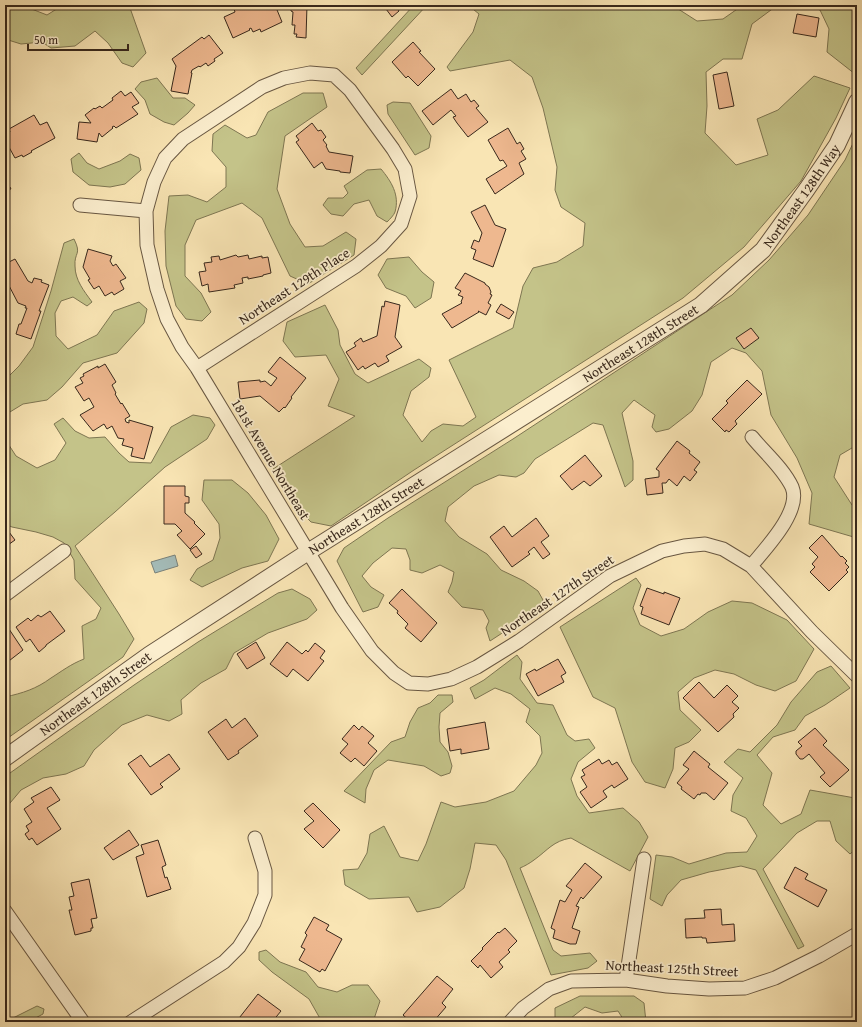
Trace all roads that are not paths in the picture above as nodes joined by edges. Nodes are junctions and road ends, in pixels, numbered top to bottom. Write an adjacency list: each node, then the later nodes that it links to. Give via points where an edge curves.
1 (857, 102): 5 (street, Northeast 128th Way, via 837,145 803,195 763,250)
2 (80, 205): 3 (street)
3 (146, 211): 4 (street, 181st Avenue Northeast, via 154,182 165,158 183,139 262,87 284,78 310,73 334,75 350,90 393,149 405,169 410,196); 6 (street, 181st Avenue Northeast, via 147,245 157,289 167,319)
4 (402, 224): 6 (street, Northeast 129th Place, via 381,246 356,266)
5 (731, 279): 9 (street, Northeast 128th Street, via 701,305)
6 (197, 368): 9 (street, 181st Avenue Northeast)
7 (752, 437): 10 (street, via 784,473 792,489 792,505 784,526)
8 (64, 551): 11 (street)
9 (308, 552): 13 (street, 181st Avenue Northeast, via 372,651 394,673 409,683); 14 (street, Northeast 128th Street, via 149,656)
10 (751, 566): 12 (street, Northeast 127th Street); 13 (street, Northeast 127th Street, via 723,549 705,544 662,551 610,576 519,641 477,667 451,680)
11 (5, 595)
12 (857, 676)
13 (428, 684)
14 (5, 758)
15 (255, 838): 21 (street, via 265,871 264,894 254,924 239,947 224,962)
16 (644, 859): 19 (street)
17 (5, 911): 20 (street)
18 (857, 934): 19 (street, Northeast 125th Street, via 794,969 745,988 709,989)
19 (626, 980): 22 (street, Northeast 125th Street, via 571,981 549,989 523,1008)
20 (83, 1022)
21 (131, 1022)
22 (510, 1022)

